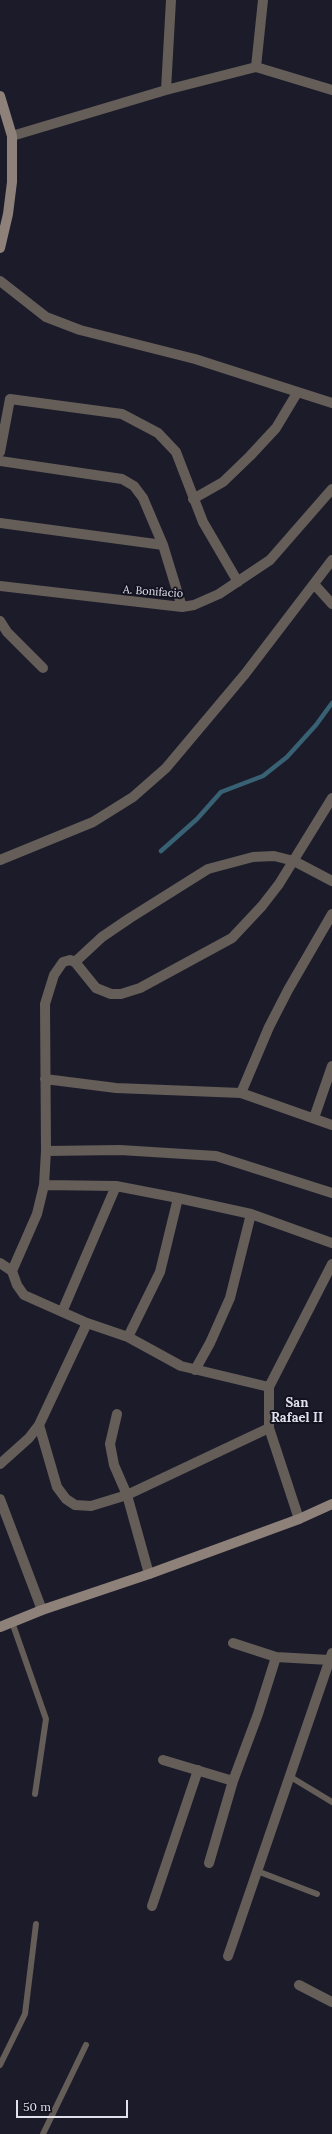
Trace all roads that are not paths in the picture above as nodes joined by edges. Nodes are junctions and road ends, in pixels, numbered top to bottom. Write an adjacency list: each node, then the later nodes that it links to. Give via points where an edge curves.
1 (171, 0): 4 (street)
2 (262, 0): 3 (street)
3 (256, 67): 4 (street); 5 (street)
4 (166, 90): 7 (street)
5 (332, 90)
6 (0, 98): 7 (street)
7 (12, 136): 8 (street, via 12,182)
8 (0, 248)
9 (0, 281): 10 (street, via 46,317 80,330 195,359)
10 (297, 393): 12 (street); 16 (street, via 276,428 250,456 223,482)
11 (5, 400): 13 (street); 16 (street, via 122,414 158,433 176,452)
12 (332, 403)
13 (0, 452)
14 (0, 461): 18 (street, via 122,479 134,486 143,498)
15 (332, 489): 20 (street, A. Bonifacio, via 270,560)
16 (193, 499): 20 (street, via 203,522)
17 (0, 523): 18 (street)
18 (162, 545): 24 (street)
19 (332, 560): 21 (street)
20 (238, 582): 24 (street, A. Bonifacio, via 219,594 194,605)
21 (314, 584): 23 (street); 28 (street, via 245,674 166,768 133,797 93,822)
22 (0, 586): 24 (street, A. Bonifacio)
23 (332, 604)
24 (182, 607)
25 (0, 621): 26 (street, via 7,632)
26 (43, 668)
27 (332, 798): 29 (street)
28 (0, 860)
29 (294, 861): 30 (street); 32 (street, via 274,856 253,857 208,869 102,937); 32 (street, via 262,906 232,938 140,988 121,994 111,994 96,988)
30 (332, 881)
31 (332, 914): 35 (street, via 278,1008)
32 (75, 962): 34 (street, via 63,962 54,975 45,1004)
33 (332, 1066): 36 (street)
34 (45, 1079): 35 (street, via 116,1088); 38 (street)
35 (241, 1093): 36 (street)
36 (314, 1118): 37 (street)
37 (332, 1125)
38 (46, 1151): 39 (street); 41 (street, via 120,1150 216,1156)
39 (44, 1185): 40 (street); 47 (street, via 37,1214)
40 (116, 1186): 42 (street); 48 (street)
41 (332, 1193)
42 (178, 1198): 43 (street); 50 (street, via 160,1272)
43 (251, 1214): 44 (street); 51 (street, via 230,1298)
44 (332, 1243)
45 (0, 1263): 47 (street)
46 (332, 1264): 52 (street)
47 (12, 1271): 48 (street, via 24,1295)
48 (62, 1312): 49 (street)
49 (87, 1323): 50 (street); 54 (street)
50 (128, 1337): 51 (street, via 181,1366)
51 (195, 1370): 52 (street)
52 (269, 1387): 55 (street)
53 (117, 1414): 57 (street, via 110,1444 114,1465)
54 (39, 1425): 56 (street); 57 (street, via 57,1487 66,1499 75,1505 91,1506)
55 (269, 1428): 57 (street); 60 (street)
56 (0, 1464)
57 (127, 1495): 61 (street)
58 (0, 1499): 62 (street)
59 (332, 1504): 60 (street)
60 (299, 1519): 61 (street)
61 (150, 1574): 62 (street)
62 (42, 1610): 63 (street)
63 (12, 1622): 64 (street); 73 (lane, via 46,1719)
64 (0, 1627)
65 (233, 1642): 66 (street)
66 (276, 1656): 67 (street); 72 (street)
67 (330, 1656): 68 (street)
68 (328, 1677): 71 (street)
69 (163, 1760): 70 (street)
70 (198, 1770): 72 (street); 78 (street)
71 (289, 1776): 74 (lane); 76 (street)
72 (233, 1781): 75 (street)
73 (35, 1794)
74 (332, 1802)
75 (209, 1863)
76 (257, 1872): 77 (lane); 80 (street)
77 (317, 1894)
78 (152, 1906)
79 (36, 1924): 84 (lane, via 25,2014)
80 (228, 1956)
81 (300, 1985): 82 (street)
82 (332, 2002)
83 (86, 2045): 85 (lane)
84 (0, 2065)
85 (43, 2134)

